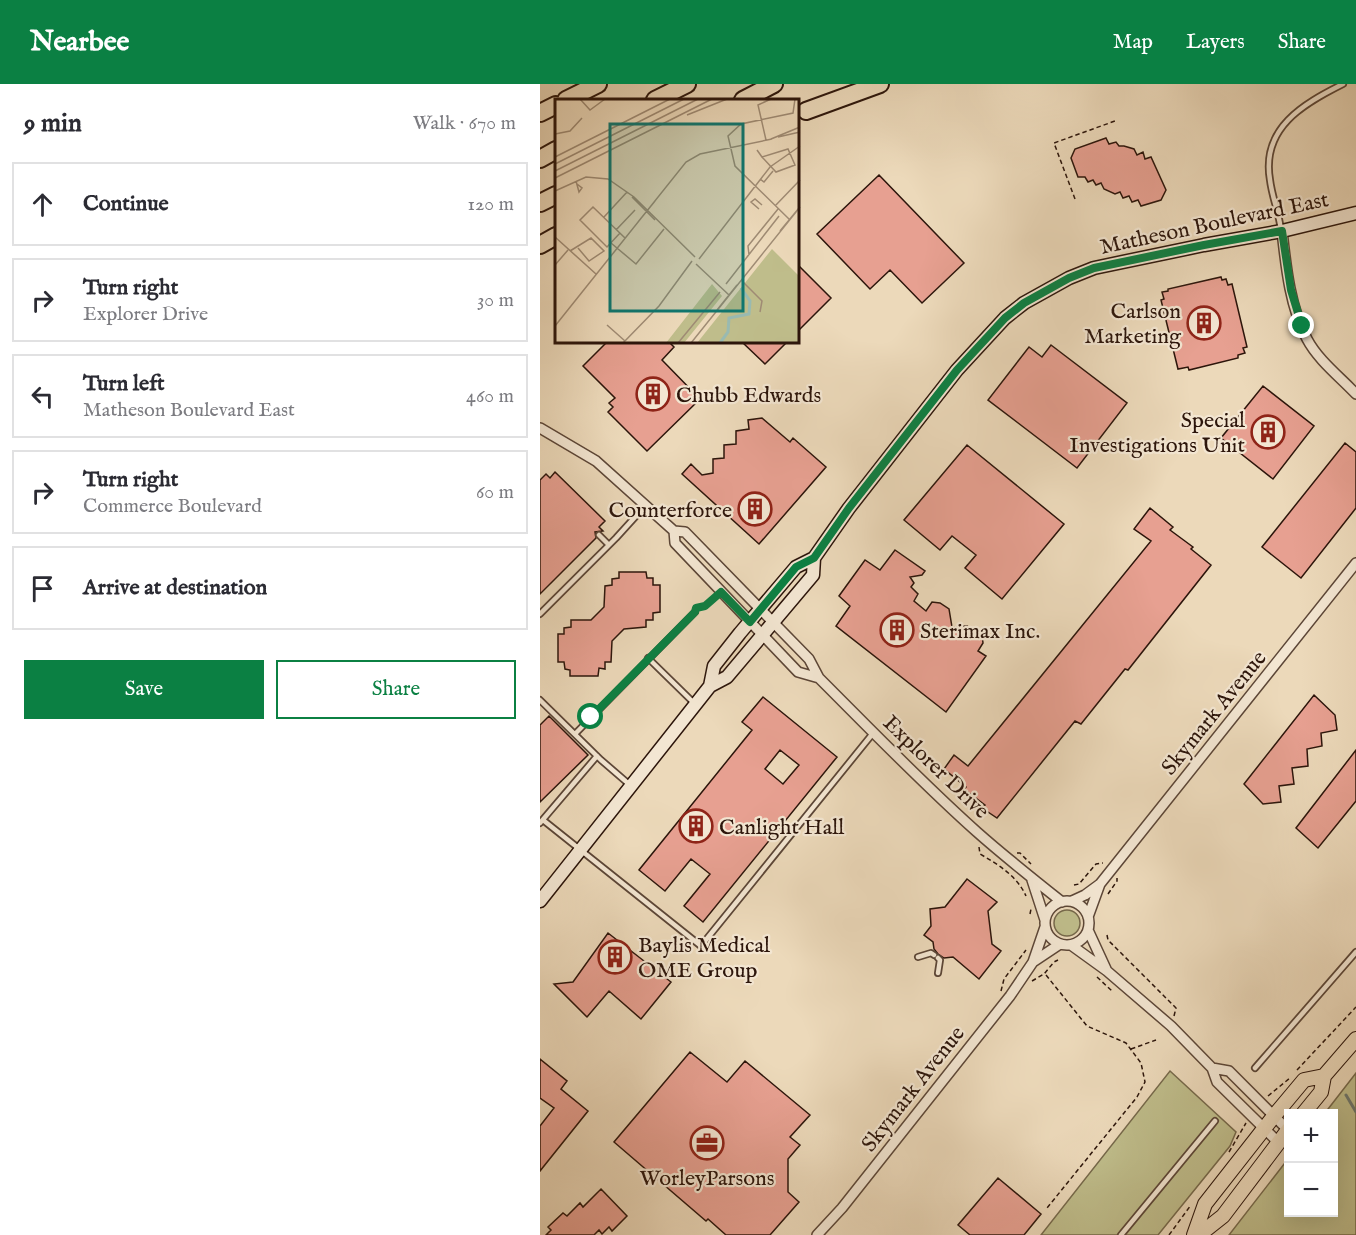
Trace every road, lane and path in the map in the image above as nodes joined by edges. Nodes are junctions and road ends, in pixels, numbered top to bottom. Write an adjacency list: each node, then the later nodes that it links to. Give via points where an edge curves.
1 (598, 84): 7 (highway)
2 (687, 84): 8 (highway)
3 (774, 84): 9 (highway)
4 (861, 84): 12 (highway)
5 (880, 84): 12 (highway)
6 (1343, 84): 20 (lane, via 1315,98 1291,117 1280,128 1272,146 1269,179)
7 (568, 99)
8 (657, 99)
9 (744, 99)
10 (555, 106): 11 (highway)
11 (540, 113)
12 (802, 113)
13 (1115, 121): 17 (path, via 1054,143)
14 (555, 151): 15 (highway)
15 (540, 159)
16 (555, 196): 18 (highway)
17 (1075, 199)
18 (540, 203)
19 (1356, 213): 20 (street, Matheson Boulevard East)
20 (1282, 231): 23 (street, via 1291,290 1306,338); 29 (street, Matheson Boulevard East, via 1094,268 1024,303 957,370)
21 (555, 237): 22 (highway)
22 (540, 245)
23 (1356, 394)
24 (540, 428): 25 (street, Explorer Drive, via 596,460)
25 (646, 505): 26 (street, Explorer Drive); 28 (lane)
26 (674, 531): 31 (street, Explorer Drive, via 675,543); 32 (street, Explorer Drive, via 686,532)
27 (599, 535): 28 (lane)
28 (609, 545): 34 (lane)
29 (814, 558): 32 (street, Matheson Boulevard East, via 796,567); 36 (street, Matheson Boulevard East, via 813,575)
30 (1356, 562): 50 (street, Skymark Avenue)
31 (721, 592): 33 (path); 35 (street, Explorer Drive)
32 (761, 609): 35 (street, Matheson Boulevard East); 36 (street, Explorer Drive)
33 (695, 612): 38 (lane)
34 (540, 614)
35 (750, 622): 37 (street, Explorer Drive); 40 (street, Matheson Boulevard East, via 714,666)
36 (774, 622): 37 (street, Matheson Boulevard East); 39 (street, Explorer Drive, via 808,659)
37 (762, 634): 39 (street, Explorer Drive, via 798,672); 40 (street, Matheson Boulevard East, via 727,677)
38 (648, 658): 42 (lane); 44 (lane)
39 (819, 678): 43 (street, Explorer Drive)
40 (710, 686): 42 (street, Matheson Boulevard East)
41 (540, 700): 44 (lane)
42 (695, 704): 46 (street, Matheson Boulevard East)
43 (874, 732): 48 (street, Explorer Drive); 49 (lane, via 701,946)
44 (575, 734): 45 (lane)
45 (597, 756): 46 (lane); 47 (lane)
46 (632, 786): 49 (street, Matheson Boulevard East)
47 (542, 822): 49 (lane)
48 (976, 832): 51 (street, Explorer Drive); 54 (path, via 980,854 1015,879)
49 (581, 850): 55 (street, Matheson Boulevard East)
50 (1118, 861): 52 (street, Skymark Avenue); 53 (path, via 1096,864)
51 (1032, 879): 56 (street, Explorer Drive); 60 (street)
52 (1100, 884): 56 (street, Skymark Avenue); 59 (street, Skymark Avenue)
53 (1074, 885)
54 (1028, 899)
55 (540, 901)
56 (1067, 902): 59 (street, via 1082,907); 60 (street, via 1050,909)
57 (1031, 907): 58 (path)
58 (1030, 914)
59 (1088, 917): 61 (street)
60 (1046, 923): 64 (street, via 1050,938); 67 (street, Skymark Avenue)
61 (1088, 930): 64 (street, via 1082,939); 68 (street)
62 (1107, 935): 73 (path, via 1176,1008)
63 (1032, 942): 72 (path, via 1004,979)
64 (1065, 944): 67 (street, Skymark Avenue); 68 (street)
65 (1356, 952): 78 (lane)
66 (918, 957): 69 (lane, via 931,952 940,960)
67 (1033, 962): 72 (street, Skymark Avenue)
68 (1107, 971): 73 (street)
69 (938, 973)
70 (1046, 975): 76 (path, via 1087,1026 1126,1043)
71 (1356, 1007): 80 (path)
72 (993, 1018): 89 (street, Skymark Avenue)
73 (1171, 1026): 77 (street)
74 (1156, 1040): 76 (path)
75 (1354, 1046): 79 (main road)
76 (1131, 1049): 88 (path, via 1141,1063 1145,1082)
77 (1212, 1068): 82 (street, via 1229,1071); 85 (street, via 1217,1082)
78 (1255, 1068)
79 (1324, 1076): 81 (main road, via 1321,1092); 82 (main road, via 1304,1080)
80 (1271, 1093)
81 (1306, 1109)
82 (1274, 1116): 84 (street); 85 (main road)
83 (1215, 1121): 90 (lane)
84 (1284, 1126)
85 (1264, 1129): 87 (street); 91 (main road, via 1205,1204)
86 (1284, 1135): 87 (main road)
87 (1278, 1143): 91 (main road, via 1223,1216)
88 (1047, 1208)
89 (817, 1235)
90 (1121, 1235)
91 (1196, 1235)

